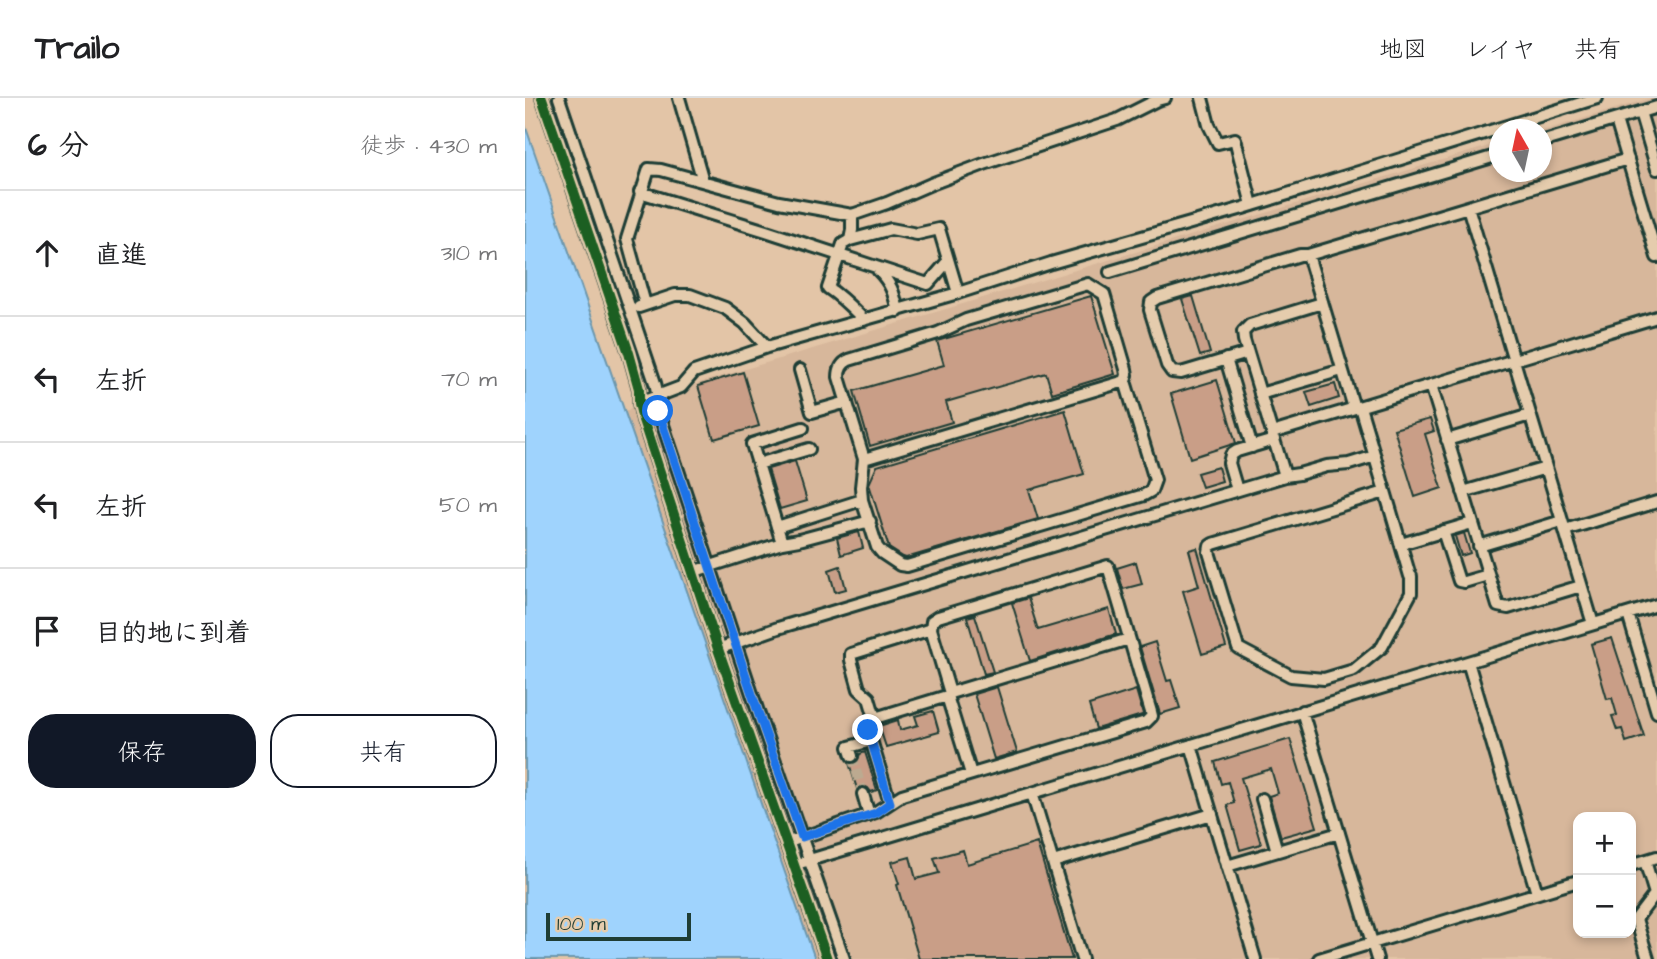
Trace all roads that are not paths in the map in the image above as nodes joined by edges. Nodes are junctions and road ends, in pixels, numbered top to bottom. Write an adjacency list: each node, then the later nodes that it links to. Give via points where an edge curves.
1 (542, 98): 34 (street)
2 (559, 98): 32 (street)
3 (680, 98): 16 (street)
4 (1202, 98): 18 (street, via 1218,143 1235,139)
5 (1597, 98): 18 (street)
6 (1161, 99): 20 (street, via 1117,120)
7 (1657, 107): 8 (street)
8 (1640, 112): 9 (street); 11 (street)
9 (1616, 120): 12 (street); 14 (street)
10 (1657, 126): 11 (street)
11 (1645, 129): 15 (street)
12 (1552, 139)
13 (1489, 158): 27 (street)
14 (1627, 159): 19 (street); 24 (street)
15 (1657, 169)
16 (703, 181): 17 (street, via 649,169); 20 (street, via 779,202)
17 (641, 192): 23 (street); 30 (street, via 627,239)
18 (1252, 205): 28 (street)
19 (1468, 207): 22 (street); 41 (street)
20 (852, 215): 21 (street)
21 (850, 240): 23 (street, via 843,244); 25 (street, via 891,229 917,234 939,229)
22 (1308, 255): 29 (street); 40 (street, via 1152,300 1150,308 1170,371 1179,373)
23 (839, 256): 26 (street); 31 (street, via 828,288)
24 (1657, 257)
25 (948, 261): 26 (street, via 928,284); 28 (street)
26 (877, 268): 33 (street, via 888,280)
27 (1110, 272)
28 (958, 293): 33 (street)
29 (1322, 303): 39 (street, via 1248,326 1243,335); 43 (street)
30 (645, 304): 32 (street); 38 (street, via 690,295 725,308)
31 (846, 304): 36 (street); 37 (street)
32 (631, 310): 34 (street); 47 (street)
33 (898, 311): 36 (street)
34 (617, 316): 49 (street)
35 (1657, 317): 41 (street)
36 (864, 320): 37 (street)
37 (843, 326): 38 (street)
38 (767, 347): 47 (street, via 694,372 681,387)
39 (1248, 353): 40 (street); 46 (street)
40 (1226, 359): 55 (street)
41 (1514, 360): 45 (street); 51 (street)
42 (800, 370): 48 (street, via 812,412)
43 (1342, 370): 46 (street); 50 (street)
44 (1125, 381): 48 (street, via 1126,369 1104,294 1088,284 846,361 839,374); 58 (street); 67 (street, via 1155,480 1148,494 905,566 879,551)
45 (1431, 385): 50 (street); 54 (street)
46 (1260, 394): 53 (street)
47 (658, 396): 49 (street); 75 (street, via 658,411)
48 (847, 402): 58 (street)
49 (639, 403): 76 (street)
50 (1357, 407): 53 (street); 57 (street)
51 (1530, 415): 54 (street); 60 (street)
52 (803, 428): 59 (street, via 752,444)
53 (1273, 436): 55 (street); 61 (street)
54 (1447, 440): 64 (street)
55 (1252, 447): 62 (street, via 1230,458)
56 (809, 449): 59 (street)
57 (1374, 456): 61 (street); 63 (street)
58 (864, 459): 65 (street)
59 (758, 464): 70 (street)
60 (1546, 468): 64 (street); 69 (street)
61 (1285, 476): 62 (street)
62 (1237, 490): 84 (street)
63 (1385, 492): 73 (street); 73 (street, via 1210,546 1237,646 1291,676 1324,679 1355,670 1382,647 1411,593)
64 (1463, 492): 68 (street)
65 (862, 500): 67 (street); 70 (street)
66 (1657, 502): 69 (street)
67 (870, 521): 72 (street)
68 (1472, 523): 71 (street); 74 (street)
69 (1563, 526): 74 (street); 78 (street)
70 (777, 527): 72 (street)
71 (1443, 531): 73 (street); 77 (street, via 1459,582)
72 (782, 543): 75 (street)
73 (1401, 544)
74 (1479, 546): 77 (street)
75 (711, 566): 76 (street); 84 (street)
76 (692, 572): 85 (street)
77 (1488, 575): 78 (street, via 1496,603 1503,608)
78 (1581, 586): 81 (street)
79 (1657, 605): 80 (street)
80 (1627, 614): 81 (street); 89 (street)
81 (1593, 624): 86 (street)
82 (931, 629): 83 (street, via 938,617 1108,566); 87 (street); 90 (street, via 852,654 859,689 869,698)
83 (1129, 639): 87 (street); 94 (street, via 1152,716 1149,720)
84 (736, 642): 85 (street); 102 (street)
85 (718, 649): 103 (street)
86 (1468, 662): 88 (street); 113 (street)
87 (949, 695): 90 (street); 94 (street)
88 (1302, 711): 92 (street); 101 (street)
89 (1657, 712)
90 (875, 718): 91 (street, via 868,726)
91 (871, 741): 93 (street, via 849,747); 98 (street)
92 (1191, 745): 95 (street); 99 (street)
93 (852, 756)
94 (971, 774): 98 (street)
95 (1032, 793): 106 (street); 108 (street)
96 (863, 794): 100 (street)
97 (1262, 799): 104 (street)
98 (890, 803): 100 (street)
99 (1212, 814): 108 (street); 111 (street)
100 (869, 815): 102 (street)
101 (1339, 833): 104 (street); 114 (street)
102 (802, 837): 103 (street); 106 (street)
103 (786, 843): 109 (street)
104 (1277, 851): 111 (street)
105 (1657, 858): 107 (street)
106 (810, 860): 109 (street); 117 (street)
107 (1645, 861): 110 (street); 121 (street, via 1655,894 1636,919)
108 (1053, 862): 118 (street)
109 (794, 864): 116 (street)
110 (1636, 864)
111 (1227, 866): 119 (street)
112 (1573, 882): 113 (street)
113 (1537, 893): 114 (street)
114 (1372, 943): 115 (street); 120 (street)
115 (1327, 958)
116 (827, 959)
117 (844, 959)
118 (1082, 959)
119 (1255, 959)
120 (1377, 959)
121 (1649, 959)

